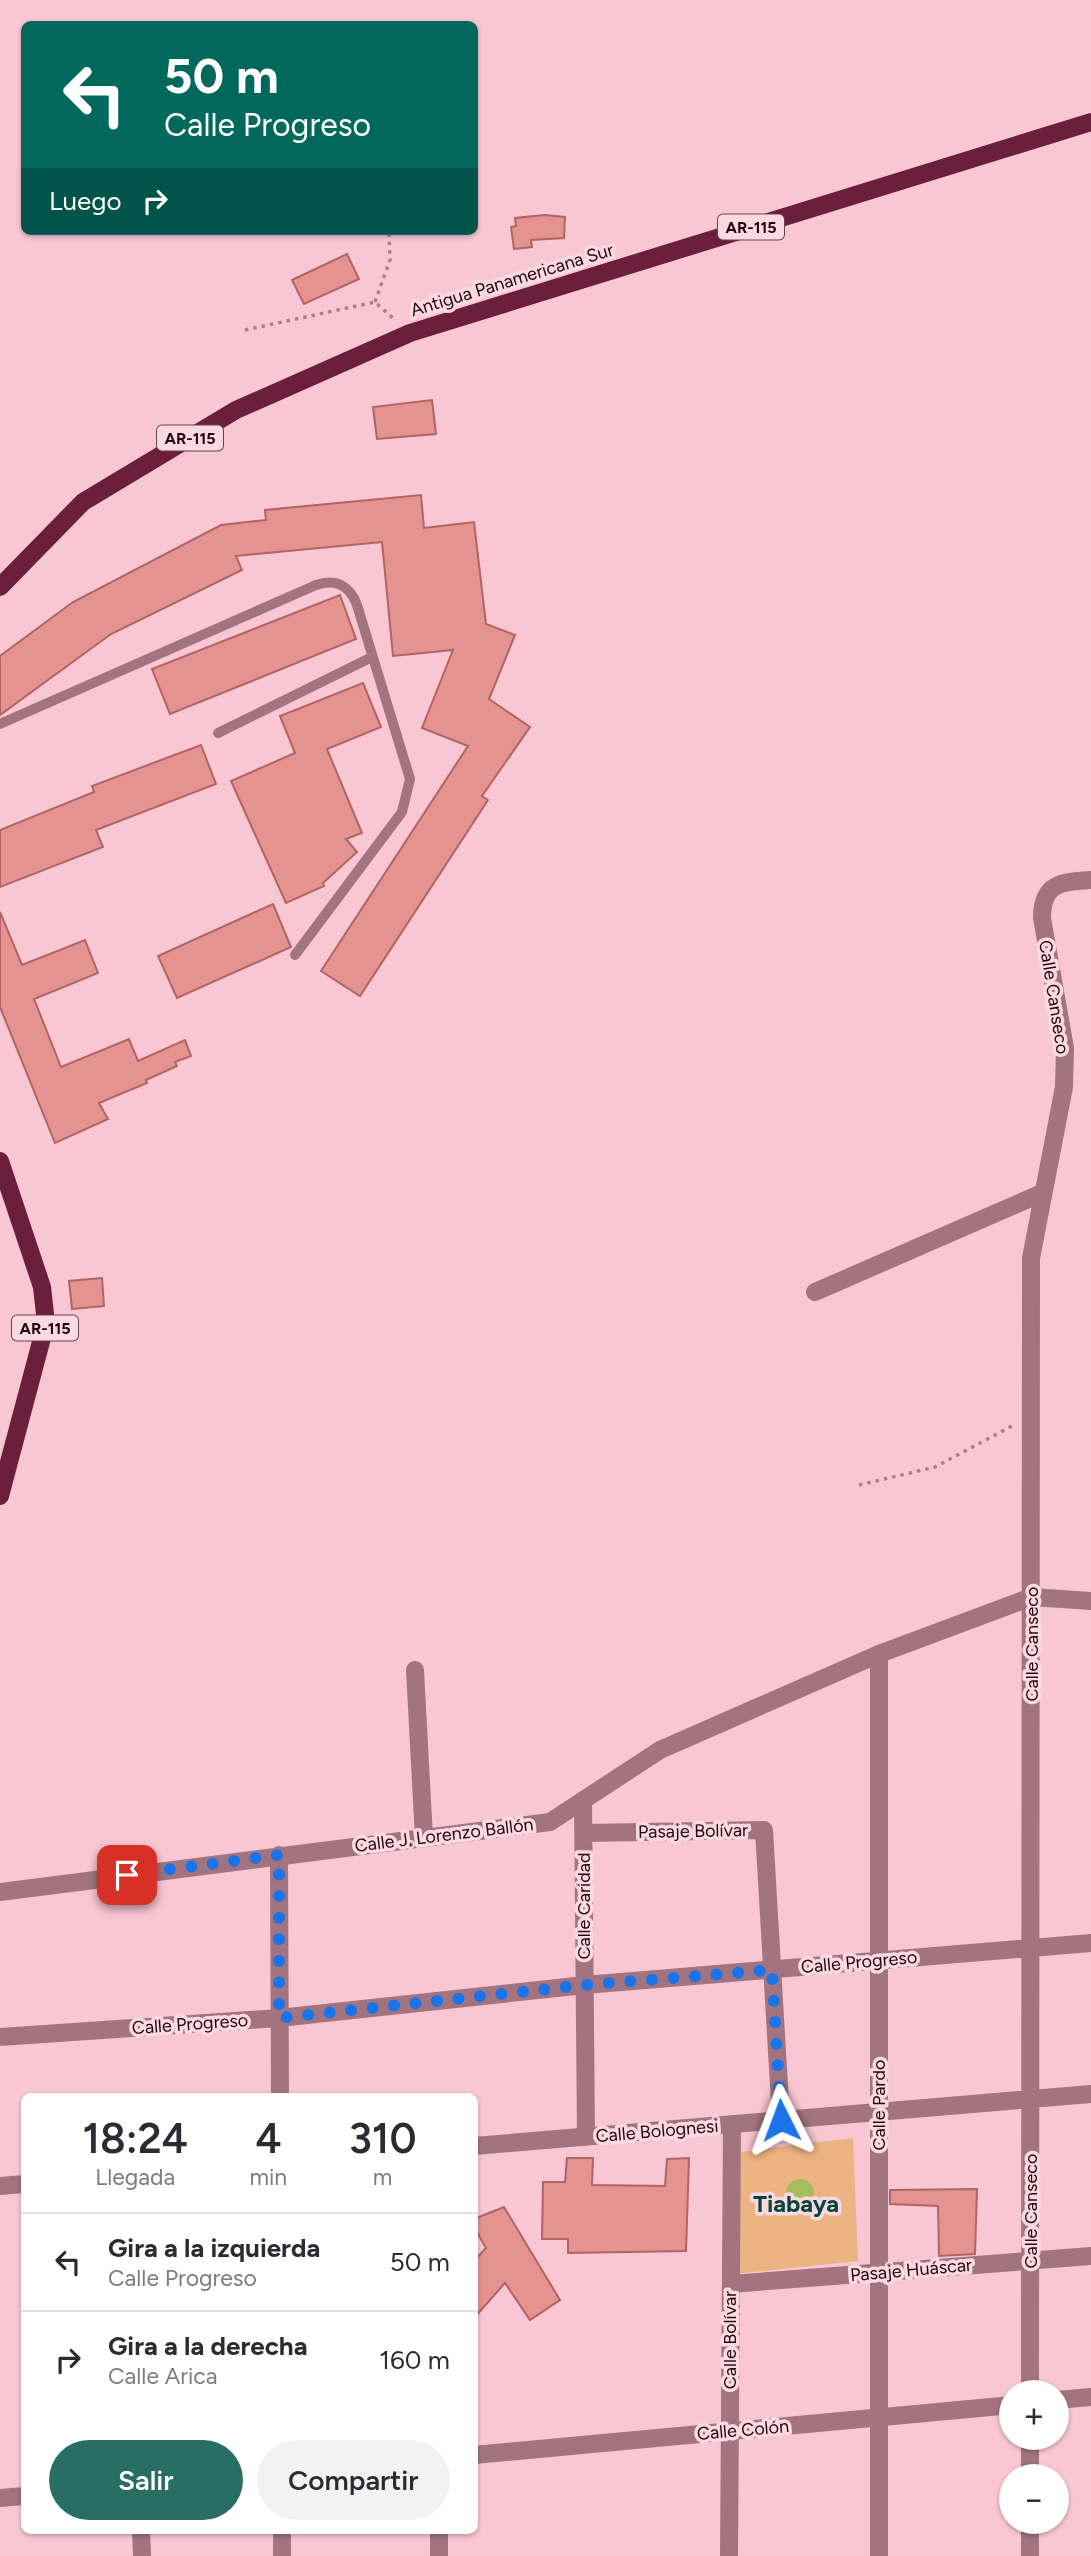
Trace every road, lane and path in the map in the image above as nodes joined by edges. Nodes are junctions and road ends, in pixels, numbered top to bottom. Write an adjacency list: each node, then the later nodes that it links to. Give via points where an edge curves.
1 (1091, 122): 5 (main road, Antigua Panamericana Sur / AR-115)
2 (390, 235): 3 (path, via 390,260)
3 (375, 302): 4 (path); 5 (path)
4 (245, 330)
5 (410, 333): 6 (main road, Antigua Panamericana Sur / AR-115, via 236,410 83,502)
6 (0, 587)
7 (372, 657): 8 (lane, via 354,596 341,584 324,582); 9 (lane); 11 (lane, via 410,779 407,802)
8 (0, 724)
9 (218, 733)
10 (1091, 880): 13 (street, Calle Canseco, via 1051,888 1042,902 1065,1048 1064,1087)
11 (295, 955)
12 (0, 1161): 17 (main road, AR-115, via 42,1287 46,1323)
13 (1042, 1194): 14 (street); 15 (street, Calle Canseco, via 1031,1258)
14 (815, 1292)
15 (1031, 1414): 16 (path, via 1000,1435 934,1466); 18 (street, Calle Canseco)
16 (859, 1485)
17 (0, 1496)
18 (1032, 1597): 19 (street, Calle J. Lorenzo Ballón); 20 (street, Calle J. Lorenzo Ballón); 28 (street, Calle Canseco)
19 (1091, 1601)
20 (879, 1654): 22 (street, Calle J. Lorenzo Ballón, via 660,1750); 29 (street, Calle Pardo)
21 (415, 1670): 24 (street)
22 (583, 1800): 23 (street, Calle Caridad); 24 (street, Calle J. Lorenzo Ballón, via 550,1822)
23 (584, 1833): 30 (street, Pasaje Bolívar, via 764,1830); 31 (street, Calle Caridad)
24 (424, 1838): 25 (street, Calle J. Lorenzo Ballón)
25 (279, 1855): 26 (street, Calle J. Lorenzo Ballón); 32 (street)
26 (0, 1892)
27 (1091, 1943): 28 (street, Calle Progreso)
28 (1031, 1948): 29 (street, Calle Progreso); 36 (street, Calle Canseco)
29 (879, 1961): 30 (street, Calle Progreso); 37 (street, Calle Pardo)
30 (772, 1970): 31 (street, Calle Progreso); 38 (street, Pasaje Bolívar)
31 (585, 1985): 32 (street, Calle Progreso); 40 (street, Calle Caridad)
32 (279, 2018): 33 (street, Calle Progreso); 34 (street)
33 (0, 2037)
34 (280, 2093)
35 (1091, 2094): 36 (street, Calle Bolognesi)
36 (1031, 2099): 37 (street, Calle Bolognesi); 45 (street, Calle Canseco)
37 (879, 2112): 38 (street, Calle Bolognesi); 46 (street, Calle Pardo)
38 (781, 2120): 39 (street, Calle Bolognesi)
39 (732, 2124): 40 (street, Calle Bolognesi); 47 (street, Calle Bolívar)
40 (586, 2137): 41 (street, Calle Bolognesi)
41 (478, 2146)
42 (21, 2184): 43 (street)
43 (0, 2186)
44 (1091, 2256): 45 (street, Pasaje Huáscar)
45 (1031, 2261): 46 (street, Pasaje Huáscar); 48 (street, Calle Canseco)
46 (879, 2273): 47 (street, Pasaje Huáscar); 52 (street, Calle Pardo)
47 (731, 2284): 53 (street, Calle Bolívar)
48 (1030, 2380)
49 (1091, 2397): 50 (street)
50 (1069, 2399)
51 (999, 2406): 52 (street, Calle Colón)
52 (879, 2417): 53 (street, Calle Colón); 65 (street, Calle Pardo)
53 (730, 2431): 54 (street, Calle Colón); 64 (street, Calle Bolívar)
54 (478, 2455)
55 (21, 2496): 56 (street)
56 (0, 2498)
57 (141, 2534): 61 (street)
58 (282, 2534): 62 (street)
59 (439, 2534): 63 (street)
60 (1030, 2534): 66 (street)
61 (142, 2556)
62 (282, 2556)
63 (439, 2556)
64 (729, 2556)
65 (879, 2556)
66 (1030, 2556)

